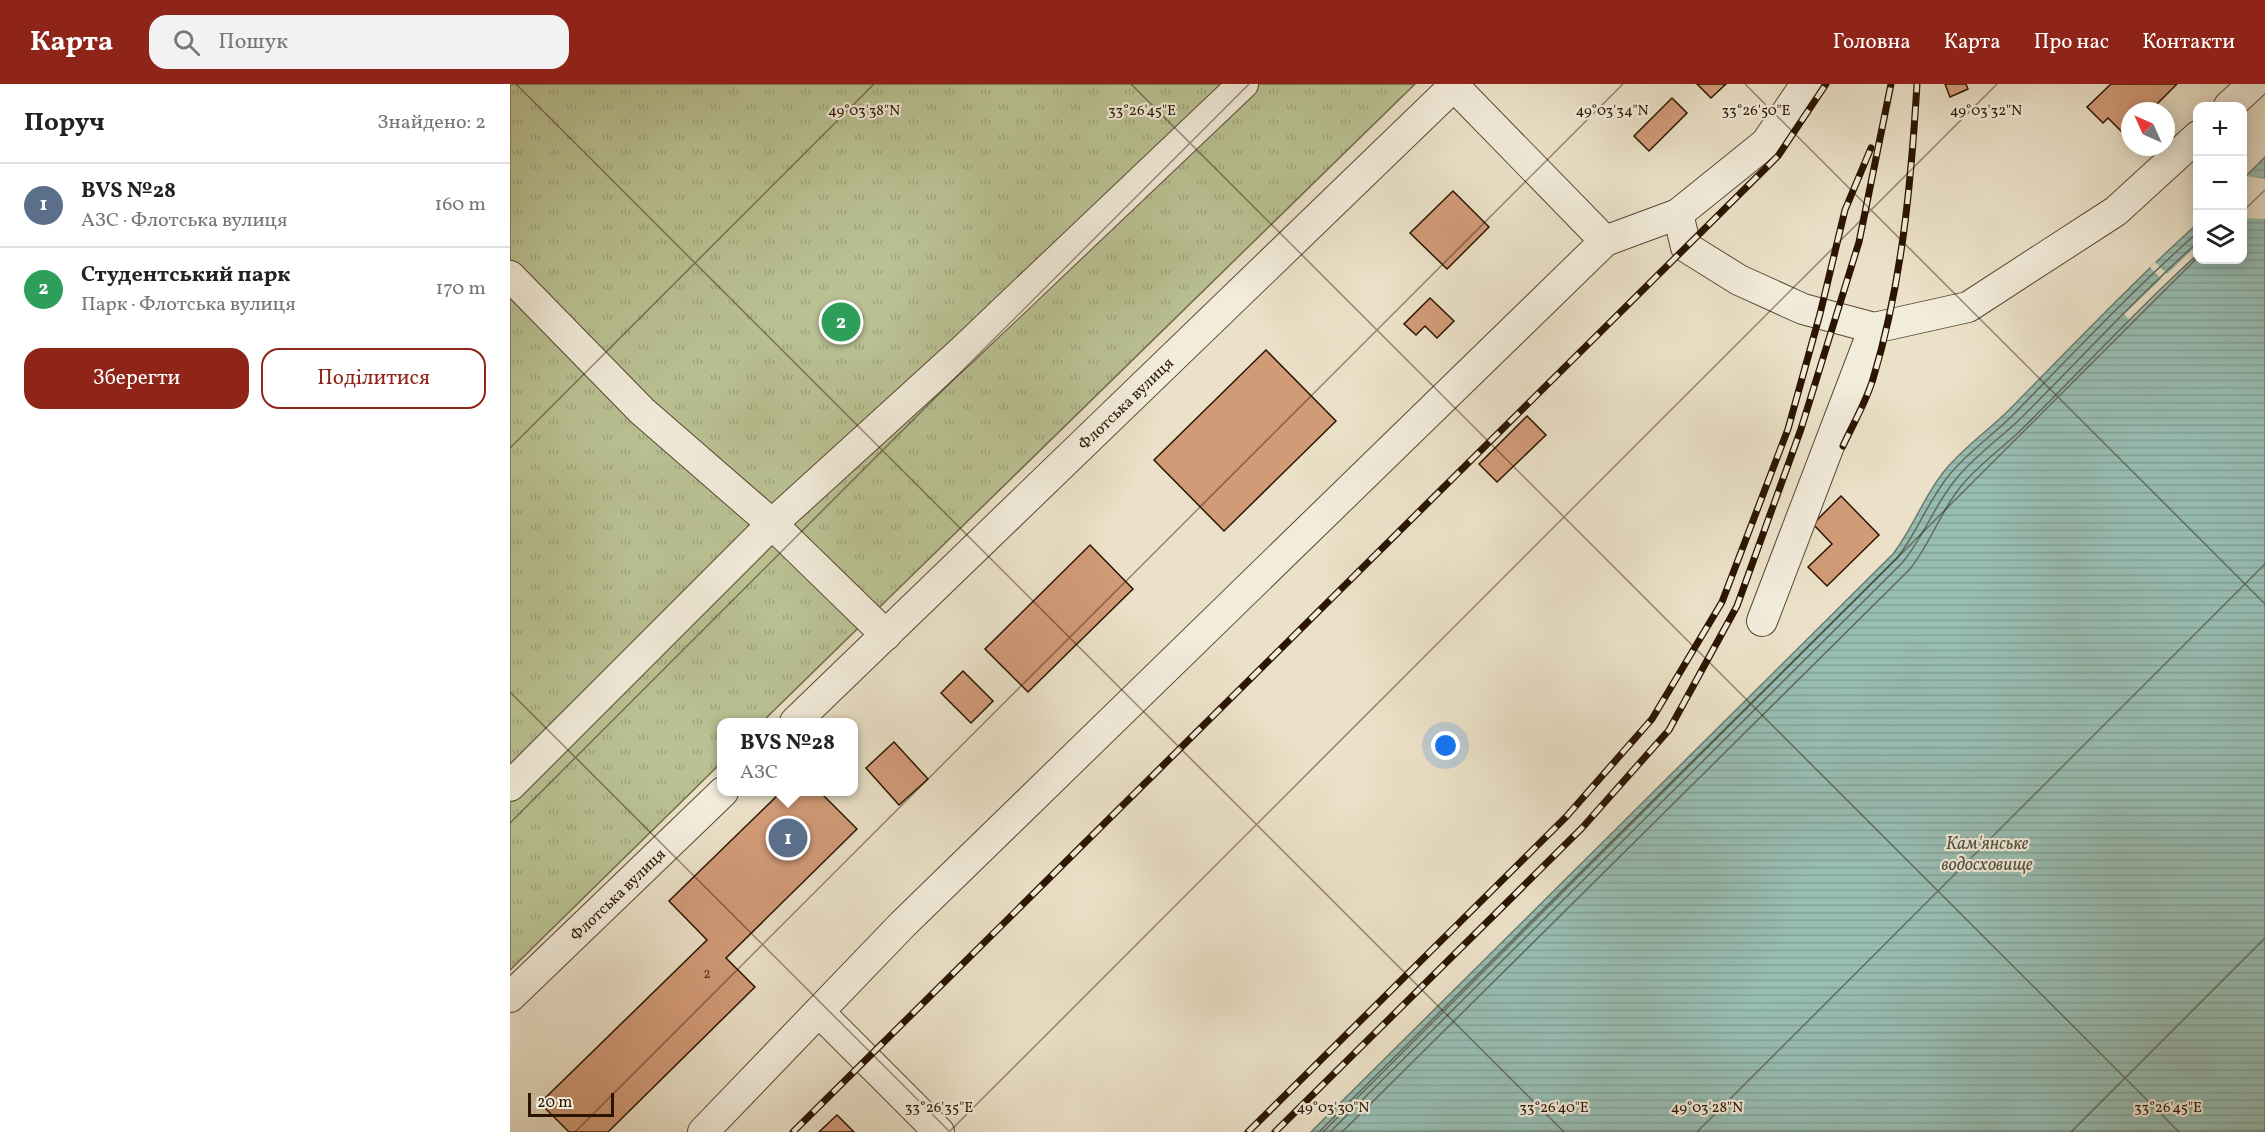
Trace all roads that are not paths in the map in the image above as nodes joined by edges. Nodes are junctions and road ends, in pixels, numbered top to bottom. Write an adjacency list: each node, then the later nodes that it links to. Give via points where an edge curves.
1 (1243, 84): 11 (street, via 962,351)
2 (1806, 84): 7 (street, via 1766,142)
3 (2253, 84): 5 (street)
4 (1455, 85): 8 (street); 13 (street, Флотська вулиця)
5 (2233, 102)
6 (2193, 141): 10 (street, via 2116,212 1968,308)
7 (1678, 214): 8 (street); 10 (street, via 1686,247 1739,280 1803,309)
8 (1605, 242): 18 (street, via 903,924)
9 (510, 276): 11 (street, via 642,411)
10 (1874, 328): 12 (street)
11 (772, 524): 13 (street); 15 (street)
12 (1762, 621)
13 (886, 635): 14 (street, Флотська вулиця)
14 (800, 718)
15 (510, 786)
16 (719, 796): 17 (street, Флотська вулиця)
17 (510, 997)
18 (819, 1012): 19 (street); 20 (street)
19 (703, 1132)
20 (939, 1132)

